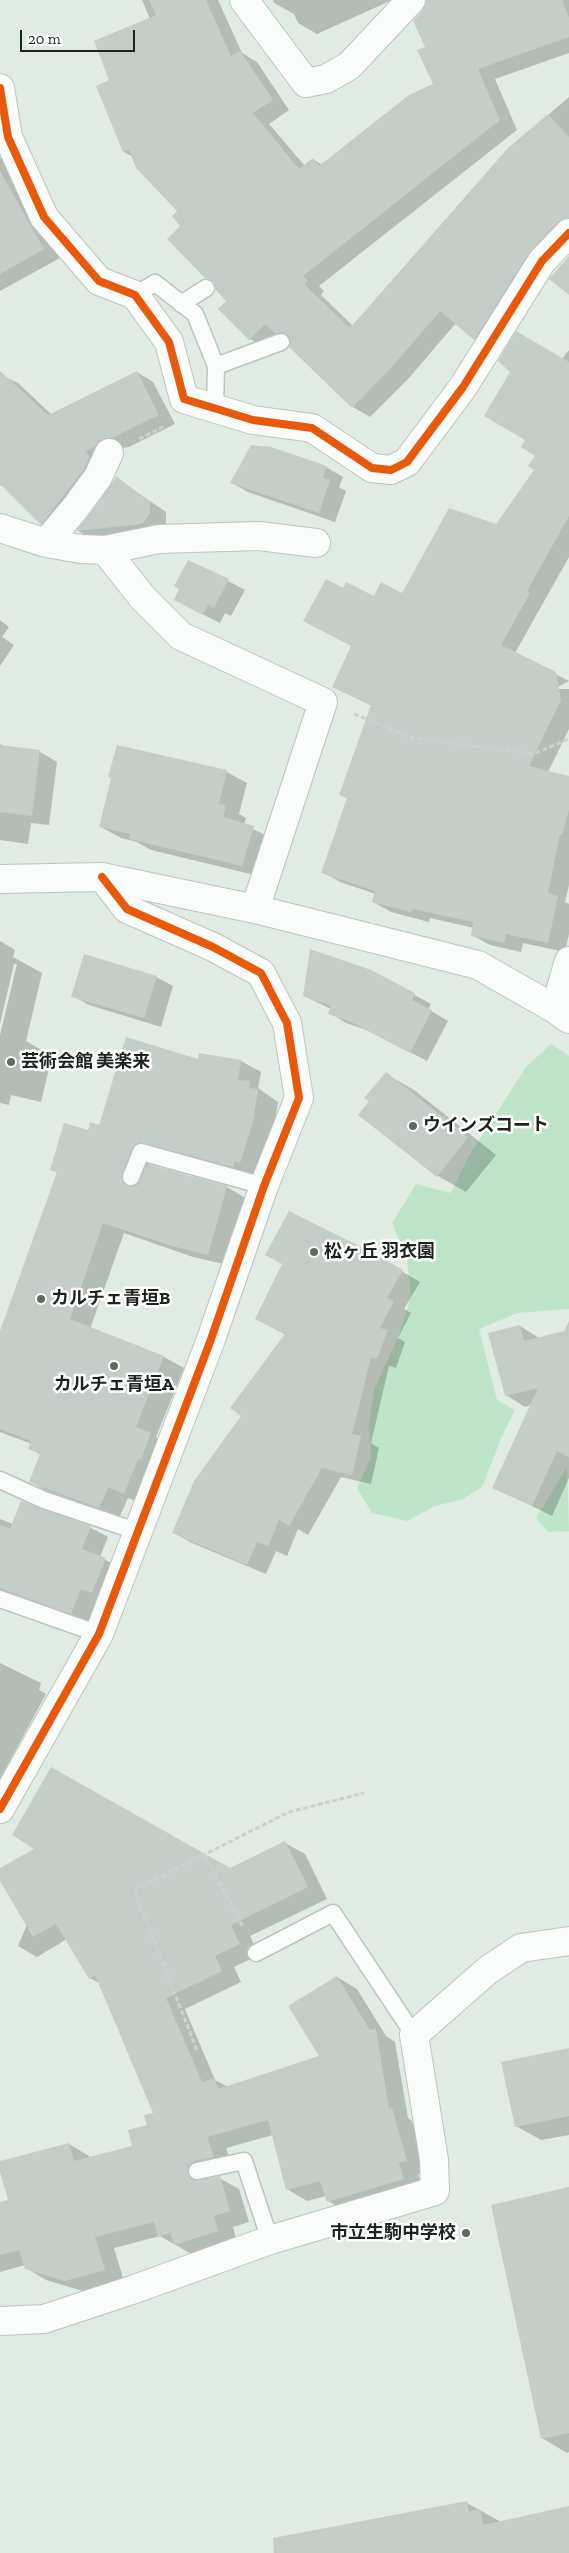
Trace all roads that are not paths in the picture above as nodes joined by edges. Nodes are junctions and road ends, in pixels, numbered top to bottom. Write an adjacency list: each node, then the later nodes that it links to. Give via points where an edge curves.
1 (244, 0): 2 (street, via 306,83 326,79 349,66)
2 (411, 0)
3 (0, 88): 6 (street, via 8,137 44,217 99,281)
4 (569, 233): 10 (street, via 542,261 463,387 407,462 391,470 372,468 312,428 252,420)
5 (206, 288): 7 (lane)
6 (135, 296): 7 (lane, via 155,283); 10 (street, via 169,342 184,399)
7 (181, 304): 9 (lane, via 194,314)
8 (281, 342): 9 (lane)
9 (216, 366): 10 (lane)
10 (215, 408)
11 (109, 454): 14 (street, via 98,477)
12 (0, 528): 14 (street)
13 (316, 543): 15 (street, via 259,536 159,539)
14 (46, 544): 15 (street)
15 (105, 550): 18 (street, via 142,596 181,636 323,702)
16 (102, 877): 17 (street); 18 (street); 22 (street, via 128,909 213,947 261,973 287,1023 299,1098)
17 (0, 879)
18 (255, 909): 20 (street, via 478,965)
19 (569, 961): 20 (street)
20 (562, 1014)
21 (131, 1177): 22 (lane, via 141,1152)
22 (264, 1186): 24 (street)
23 (0, 1480): 24 (lane, via 44,1500)
24 (139, 1532): 26 (street)
25 (0, 1599): 26 (lane)
26 (99, 1634): 27 (street)
27 (0, 1809)
28 (569, 1941): 30 (street, via 521,1948 488,1970)
29 (256, 1953): 30 (lane, via 333,1913)
30 (414, 2035): 32 (street, via 434,2160 435,2191)
31 (198, 2171): 32 (lane, via 244,2161)
32 (270, 2240): 33 (street, via 44,2319)
33 (0, 2321)

